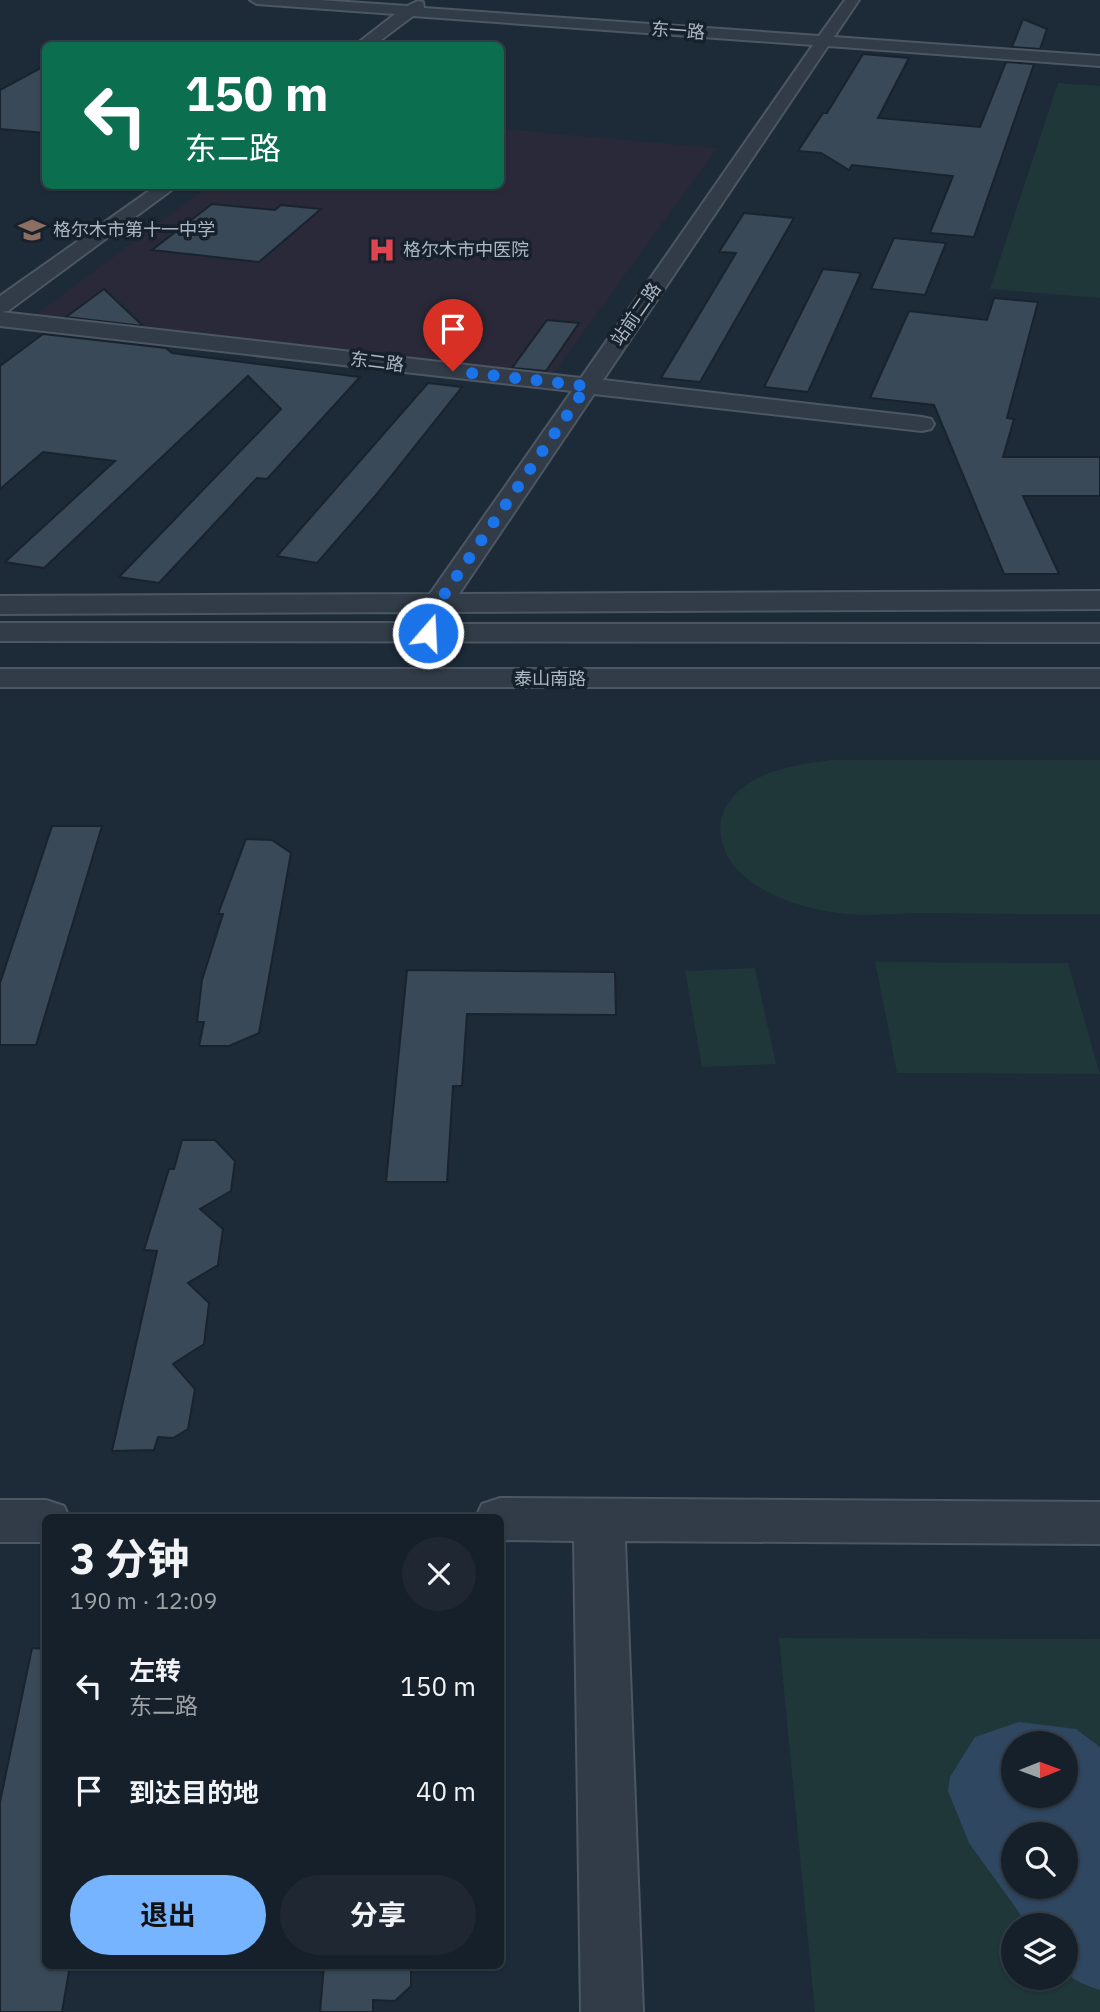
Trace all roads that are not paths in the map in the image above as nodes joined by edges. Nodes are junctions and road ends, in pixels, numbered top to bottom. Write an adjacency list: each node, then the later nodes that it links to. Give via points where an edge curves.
1 (257, 0): 4 (street, 东一路)
2 (425, 0): 4 (street)
3 (852, 0): 6 (street, 站前二路)
4 (410, 11): 5 (street); 6 (street, 东一路)
5 (367, 42)
6 (823, 42): 7 (street, 东一路); 11 (street, 站前二路)
7 (1100, 61)
8 (164, 189): 9 (street)
9 (0, 306)
10 (0, 319): 11 (street, 东二路)
11 (587, 386): 12 (street, 东二路); 15 (street, 站前二路)
12 (922, 424)
13 (1100, 600): 15 (street)
14 (0, 605): 15 (street)
15 (433, 619): 16 (street); 17 (street)
16 (0, 632)
17 (1100, 633)
18 (0, 678): 19 (street, 泰山南路)
19 (1100, 678)
20 (0, 703): 21 (street)
21 (1100, 704)
22 (599, 1518): 23 (street); 26 (street); 27 (street)
23 (504, 1519)
24 (0, 1521): 25 (street)
25 (42, 1521)
26 (1100, 1523)
27 (612, 2012)

